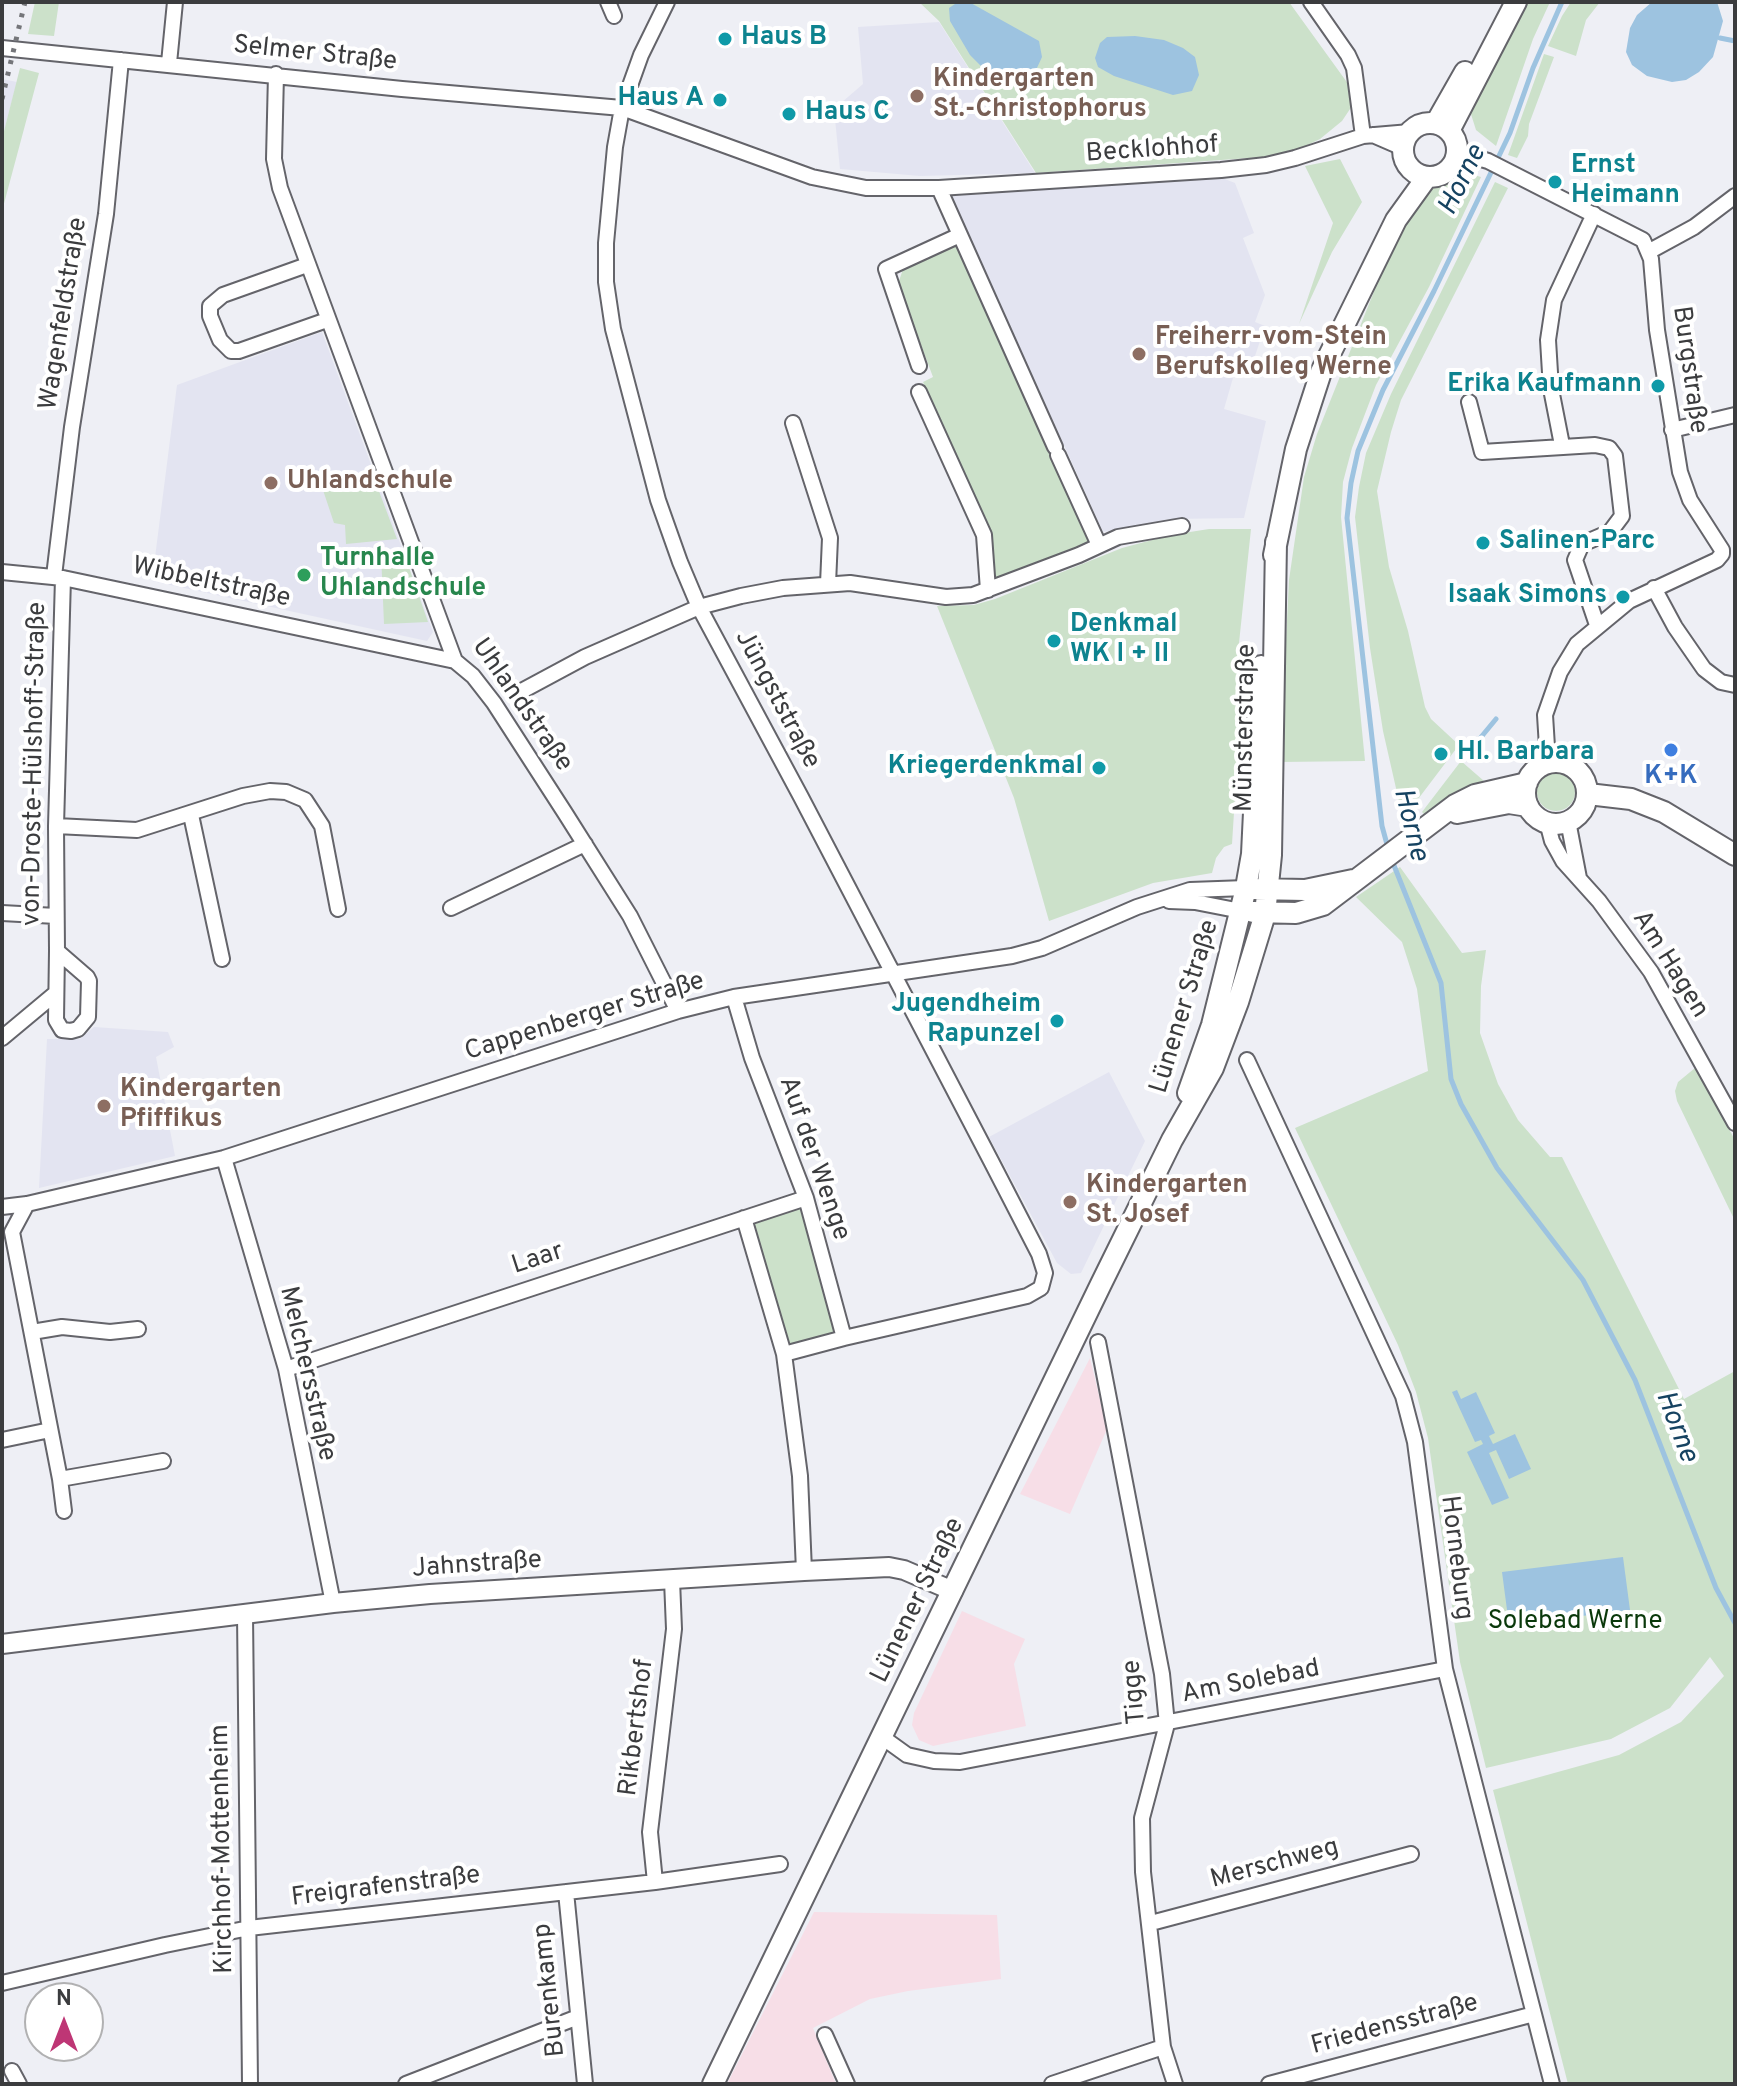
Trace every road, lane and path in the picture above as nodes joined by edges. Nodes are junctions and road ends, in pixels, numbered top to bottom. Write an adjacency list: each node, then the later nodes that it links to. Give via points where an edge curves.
1 (175, 2): 8 (street)
2 (667, 2): 10 (street, Jüngststraße)
3 (1311, 2): 12 (street, via 1354,68)
4 (1504, 2): 11 (main road)
5 (1516, 2): 11 (main road)
6 (2, 48): 7 (street, Selmer Straße)
7 (121, 60): 8 (street, Selmer Straße); 34 (street, Wagenfeldstraße, via 106,214 72,427)
8 (169, 63): 9 (street, Selmer Straße)
9 (276, 74): 10 (street, Selmer Straße); 21 (street, Uhlandstraße, via 274,159)
10 (622, 108): 16 (street, Becklohhof, via 812,177 866,188); 38 (street, Jüngststraße, via 606,243 613,329 658,500)
11 (1443, 127): 13 (main road, via 1421,125); 14 (main road, via 1454,137)
12 (1368, 135): 13 (street, Becklohhof); 16 (street, Becklohhof, via 1238,169)
13 (1406, 140): 15 (main road, via 1406,163)
14 (1457, 152): 15 (main road, via 1447,171); 18 (street, via 1488,161)
15 (1419, 173): 31 (main road, Münsterstraße, via 1321,372 1296,449)
16 (939, 188): 19 (street)
17 (1735, 196): 20 (street)
18 (1594, 214): 20 (street, via 1634,234); 29 (street, via 1554,300 1548,340)
19 (960, 235): 23 (street, via 886,269); 32 (street)
20 (1650, 251): 28 (street, Burgstraße)
21 (307, 265): 22 (street, Uhlandstraße); 22 (street, via 223,295 210,306 210,316 231,351)
22 (327, 320): 40 (street, Uhlandstraße)
23 (919, 366)
24 (919, 392): 37 (street, via 984,535)
25 (1469, 402): 29 (street, via 1482,452)
26 (1735, 415): 28 (street)
27 (793, 423): 35 (street, via 830,538)
28 (1672, 430): 36 (street, Burgstraße, via 1690,500 1722,554)
29 (1562, 445): 39 (street, via 1603,446 1615,456 1622,516 1610,532 1582,544 1575,560)
30 (1182, 526): 32 (street)
31 (1276, 542): 56 (main road, Münsterstraße, via 1265,601); 57 (main road, Münsterstraße)
32 (1099, 545): 37 (street)
33 (2, 572): 34 (street, Wibbeltstraße)
34 (58, 577): 40 (street, Wibbeltstraße); 51 (street, von-Droste-Hülshoff-Straße)
35 (828, 584): 37 (street, via 946,597); 38 (street)
36 (1654, 588): 39 (street); 41 (street, via 1704,669)
37 (988, 590)
38 (699, 607): 42 (street); 67 (street, Jüngststraße)
39 (1597, 625): 43 (street, via 1577,644 1551,693 1544,728)
40 (455, 661): 52 (street, Uhlandstraße, via 494,703)
41 (1735, 685)
42 (518, 693)
43 (1548, 763): 44 (main road); 45 (main road, via 1576,769)
44 (1527, 783): 46 (main road); 48 (main road, via 1475,795)
45 (1588, 794): 49 (main road, via 1582,810); 53 (main road, via 1631,799 1664,812)
46 (1528, 806): 48 (main road, via 1509,803); 50 (main road)
47 (191, 815): 51 (street, via 137,830); 60 (street, via 270,791 305,800 322,826); 66 (street)
48 (1445, 815): 54 (main road)
49 (1568, 821): 50 (main road); 55 (street, Am Hagen)
50 (1547, 822): 55 (street, Am Hagen, via 1563,861)
51 (56, 826): 64 (street, von-Droste-Hülshoff-Straße)
52 (585, 844): 59 (street); 70 (street, Uhlandstraße, via 630,916)
53 (1735, 855)
54 (1364, 873): 57 (main road, via 1305,890); 63 (main road, via 1323,905)
55 (1579, 879): 73 (street, Am Hagen, via 1651,972)
56 (1246, 888): 57 (main road); 58 (street, Cappenberger Straße, via 1190,890); 61 (main road, Lünener Straße)
57 (1268, 890): 63 (main road, Münsterstraße)
58 (1160, 900): 61 (street, Cappenberger Straße); 67 (street, Cappenberger Straße, via 1042,948)
59 (451, 908)
60 (338, 909)
61 (1241, 911): 63 (main road); 74 (main road, Lünener Straße, via 1212,1025)
62 (2, 913): 64 (street)
63 (1265, 914): 74 (main road, Lünener Straße, via 1213,1068)
64 (56, 916): 65 (street, von-Droste-Hülshoff-Straße)
65 (57, 951): 68 (street, von-Droste-Hülshoff-Straße); 68 (street, von-Droste-Hülshoff-Straße, via 89,981 88,1017 78,1029 57,1026)
66 (222, 959)
67 (893, 974): 69 (street, Cappenberger Straße); 82 (street, Jüngststraße, via 1045,1273 1041,1288 1027,1296)
68 (56, 993): 71 (street)
69 (734, 997): 70 (street, Cappenberger Straße); 76 (street, Auf der Wenge)
70 (678, 1011): 75 (street, Cappenberger Straße)
71 (2, 1038)
72 (1247, 1060): 97 (street, Horneburg, via 1403,1396 1415,1442)
73 (1735, 1123)
74 (1172, 1140): 93 (main road, Lünener Straße)
75 (224, 1158): 77 (street, Cappenberger Straße); 85 (street, Melchersstraße)
76 (806, 1198): 79 (street, Laar); 82 (street, Auf der Wenge)
77 (27, 1204): 78 (street, Cappenberger Straße); 81 (street, via 12,1232)
78 (2, 1207)
79 (744, 1218): 84 (street); 85 (street, Laar)
80 (138, 1329): 81 (street, via 62,1327)
81 (32, 1332): 86 (street)
82 (844, 1338): 84 (street)
83 (1098, 1342): 98 (street, Tigge)
84 (784, 1354): 91 (street, via 800,1476)
85 (286, 1369): 94 (street, Melchersstraße)
86 (50, 1430): 87 (street); 89 (street)
87 (2, 1440)
88 (163, 1461): 89 (street)
89 (60, 1479): 90 (street)
90 (64, 1511)
91 (804, 1571): 92 (street, Jahnstraße); 93 (street, Jahnstraße, via 889,1567)
92 (672, 1580): 94 (street, Jahnstraße); 102 (street, Rikbertshof, via 671,1666 650,1832)
93 (953, 1591): 99 (main road, Lünener Straße)
94 (333, 1603): 95 (street, Jahnstraße)
95 (245, 1614): 96 (street, Jahnstraße); 105 (street, Kirchhof-Mottenheim)
96 (2, 1644)
97 (1445, 1669): 98 (street, Am Solebad); 107 (street, Horneburg)
98 (1167, 1724): 99 (street, Am Solebad, via 960,1762 907,1755); 104 (street, Tigge, via 1142,1818)
99 (882, 1737): 114 (main road, Lünener Straße)
100 (1411, 1854): 104 (street, Merschweg)
101 (780, 1864): 102 (street, Freigrafenstraße)
102 (655, 1882): 103 (street, Freigrafenstraße)
103 (566, 1892): 105 (street, Freigrafenstraße); 108 (street, Burenkamp)
104 (1151, 1923): 110 (street, Tigge)
105 (249, 1928): 106 (street, Freigrafenstraße); 111 (street, Kirchhof-Mottenheim)
106 (2, 1983)
107 (1534, 2014): 118 (street, Friedensstraße); 119 (street, Horneburg)
108 (578, 2017): 112 (street); 113 (street, Burenkamp)
109 (825, 2035): 115 (street)
110 (1163, 2047): 116 (street); 117 (street, Tigge)
111 (250, 2084)
112 (406, 2084)
113 (585, 2084)
114 (713, 2084)
115 (847, 2084)
116 (1052, 2084)
117 (1175, 2084)
118 (1269, 2084)
119 (1552, 2084)

